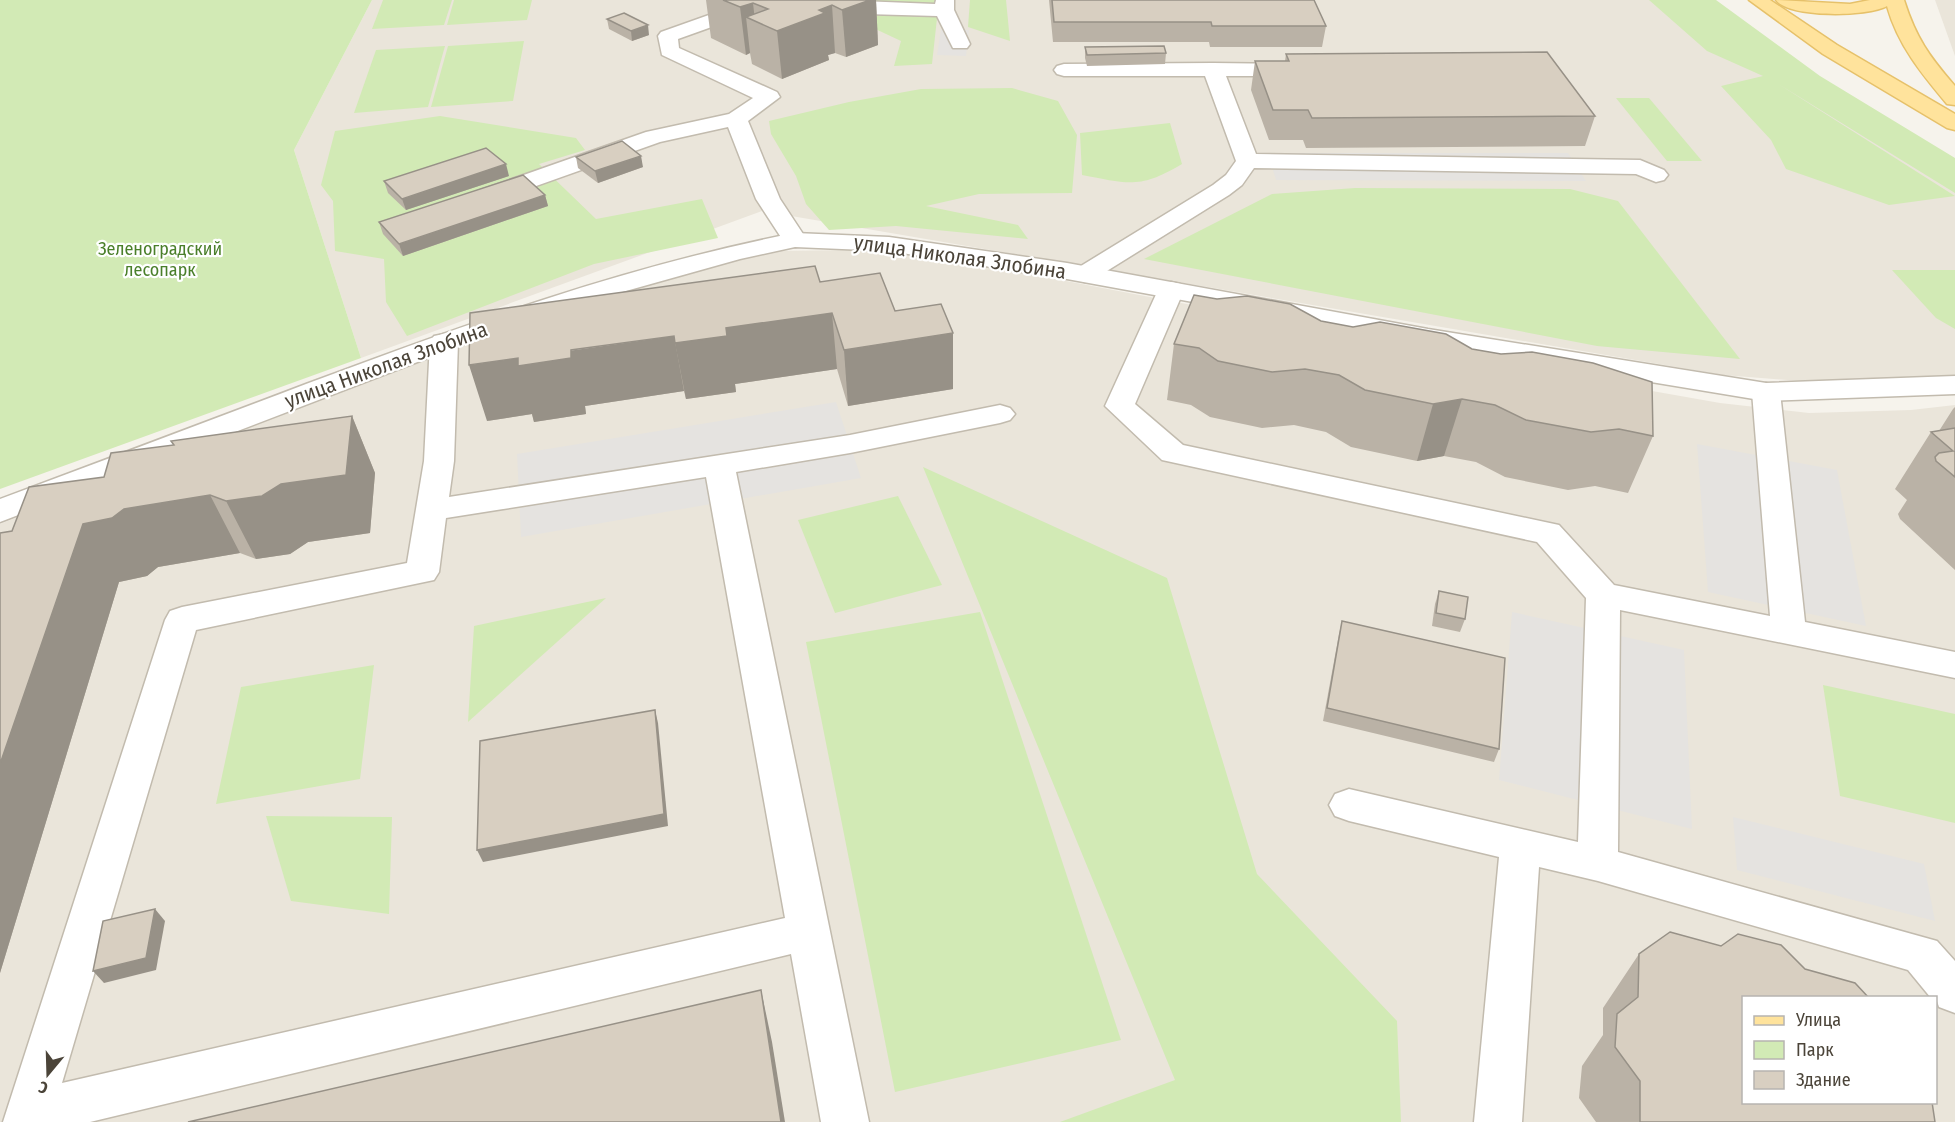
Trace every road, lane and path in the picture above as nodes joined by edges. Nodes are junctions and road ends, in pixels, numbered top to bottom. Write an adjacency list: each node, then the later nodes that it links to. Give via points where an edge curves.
1 (769, 0): 13 (street, via 668,36 669,51 769,98)
2 (845, 0): 7 (street, via 866,8)
3 (1758, 0): 14 (main road, via 1868,74)
4 (1785, 0): 5 (main road, via 1850,9 1876,6)
5 (1883, 0)
6 (1895, 0): 12 (main road, via 1904,31 1924,63)
7 (945, 5): 8 (street)
8 (960, 44)
9 (1213, 69): 10 (street); 11 (street); 15 (street)
10 (1064, 70)
11 (1314, 70)
12 (1955, 99)
13 (735, 119): 17 (street, via 654,137); 18 (street, via 768,199)
14 (1955, 123)
15 (1246, 161): 16 (street, via 1640,167); 19 (street, via 1234,180 1221,190)
16 (1656, 175)
17 (468, 202)
18 (795, 240): 19 (street, улица Николая Злобина, via 889,244); 21 (street, улица Николая Злобина, via 599,290)
19 (1085, 274): 20 (street, улица Николая Злобина)
20 (1171, 290): 23 (street, улица Николая Злобина, via 1428,338); 28 (street, via 1120,406 1173,453 1548,533)
21 (444, 342): 26 (street, via 438,461); 27 (street, улица Николая Злобина)
22 (1955, 385): 23 (street, улица Николая Злобина)
23 (1766, 392): 29 (street)
24 (1000, 414): 25 (street, via 850,444)
25 (719, 464): 26 (street); 34 (street)
26 (431, 510): 36 (street, via 422,572 182,620)
27 (0, 511)
28 (1603, 596): 29 (street); 33 (street)
29 (1789, 631): 30 (street)
30 (1955, 665)
31 (1349, 805): 32 (street)
32 (1520, 846): 33 (street); 38 (street)
33 (1598, 864): 35 (street, via 1922,955)
34 (810, 931): 36 (street); 37 (street)
35 (1955, 993)
36 (29, 1117)
37 (845, 1122)
38 (1498, 1122)

